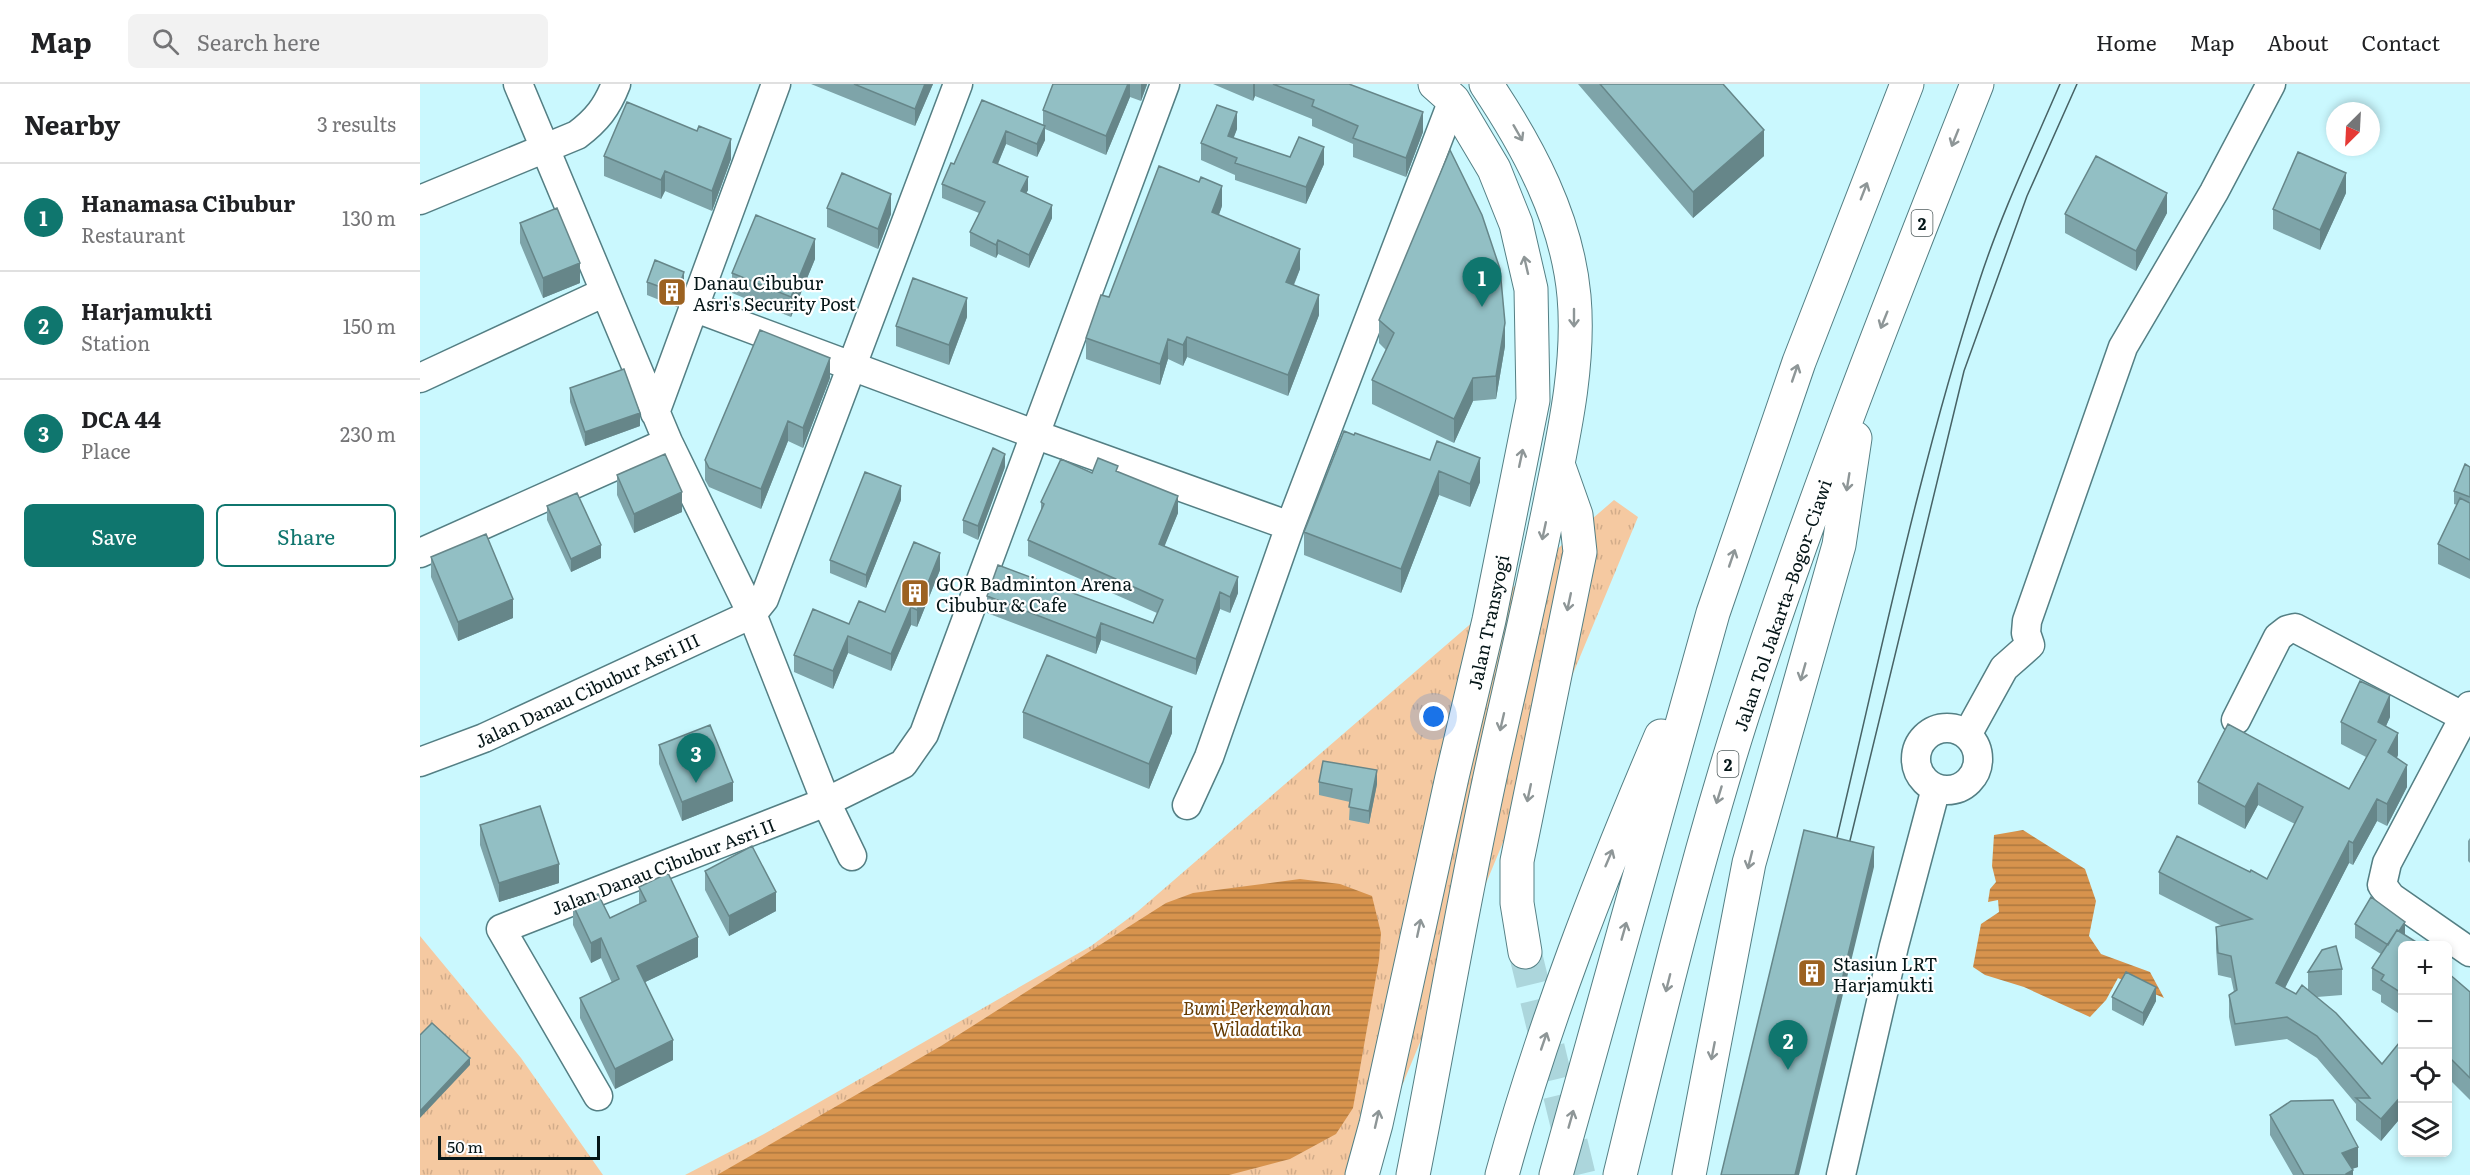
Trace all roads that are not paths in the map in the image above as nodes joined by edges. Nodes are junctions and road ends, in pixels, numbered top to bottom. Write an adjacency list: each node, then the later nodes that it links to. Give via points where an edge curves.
1 (518, 84): 11 (street)
2 (616, 84): 11 (street, via 597,120 578,135)
3 (776, 84): 14 (street)
4 (958, 84): 16 (street)
5 (1165, 84): 19 (street, Jalan Danau Cibubur Asri II)
6 (1486, 84): 21 (highway, Jalan Transyogi, one-way to 21, via 1526,146 1566,253 1574,297 1574,337)
7 (1907, 84): 24 (highway, one-way to 7, via 1799,362)
8 (1977, 84): 15 (highway, Jalan Tol Jakarta–Bogor–Ciawi / 2, one-way to 15)
9 (2271, 84): 28 (street, via 2214,192 2123,347 2027,621 2030,645 2004,668)
10 (1444, 92): 22 (street); 29 (highway, Jalan Transyogi, one-way to 10, via 1490,620 1533,400 1534,341 1531,289 1516,224 1494,169)
11 (546, 150): 12 (street); 13 (street)
12 (420, 200)
13 (605, 291): 17 (street); 18 (street)
14 (693, 307): 16 (street); 18 (street)
15 (1867, 362): 43 (highway, Jalan Tol Jakarta–Bogor–Ciawi / 2, one-way to 43, via 1742,718 1704,843); 44 (highway, one-way to 44, via 1839,545 1749,863)
16 (852, 366): 19 (street); 25 (street, via 764,599)
17 (420, 378)
18 (656, 412): 20 (street)
19 (1034, 434): 22 (street); 33 (street, Jalan Danau Cibubur Asri II, via 924,734 903,764)
20 (668, 442): 23 (street); 25 (street)
21 (1558, 464): 30 (highway, Jalan Transyogi, one-way to 30); 36 (highway, one-way to 36, via 1576,514 1580,552 1517,861 1517,903)
22 (1290, 526): 34 (street, via 1209,757)
23 (420, 553)
24 (1713, 613): 41 (highway, one-way to 24, via 1600,877); 42 (highway, one-way to 24)
25 (752, 614): 31 (street, Jalan Danau Cibubur Asri III, via 484,738); 33 (street)
26 (2468, 714): 27 (street, via 2295,628 2278,637); 37 (street, via 2387,863 2382,885 2391,897)
27 (2236, 720)
28 (1966, 735): 32 (street, via 1977,751 1976,770 1964,785 1946,790); 32 (street, via 1948,728 1923,739 1917,767 1921,776)
29 (1459, 752): 30 (highway); 39 (highway, Jalan Transyogi, one-way to 29)
30 (1494, 759): 40 (highway, Jalan Transyogi)
31 (420, 762)
32 (1936, 788): 45 (street, via 1894,946)
33 (826, 802): 35 (street); 38 (street, Jalan Danau Cibubur Asri II, via 501,929)
34 (1186, 805)
35 (852, 856)
36 (1525, 952)
37 (2470, 952)
38 (598, 1096)
39 (1362, 1175)
40 (1413, 1175)
41 (1502, 1175)
42 (1556, 1175)
43 (1620, 1175)
44 (1689, 1175)
45 (1841, 1175)

